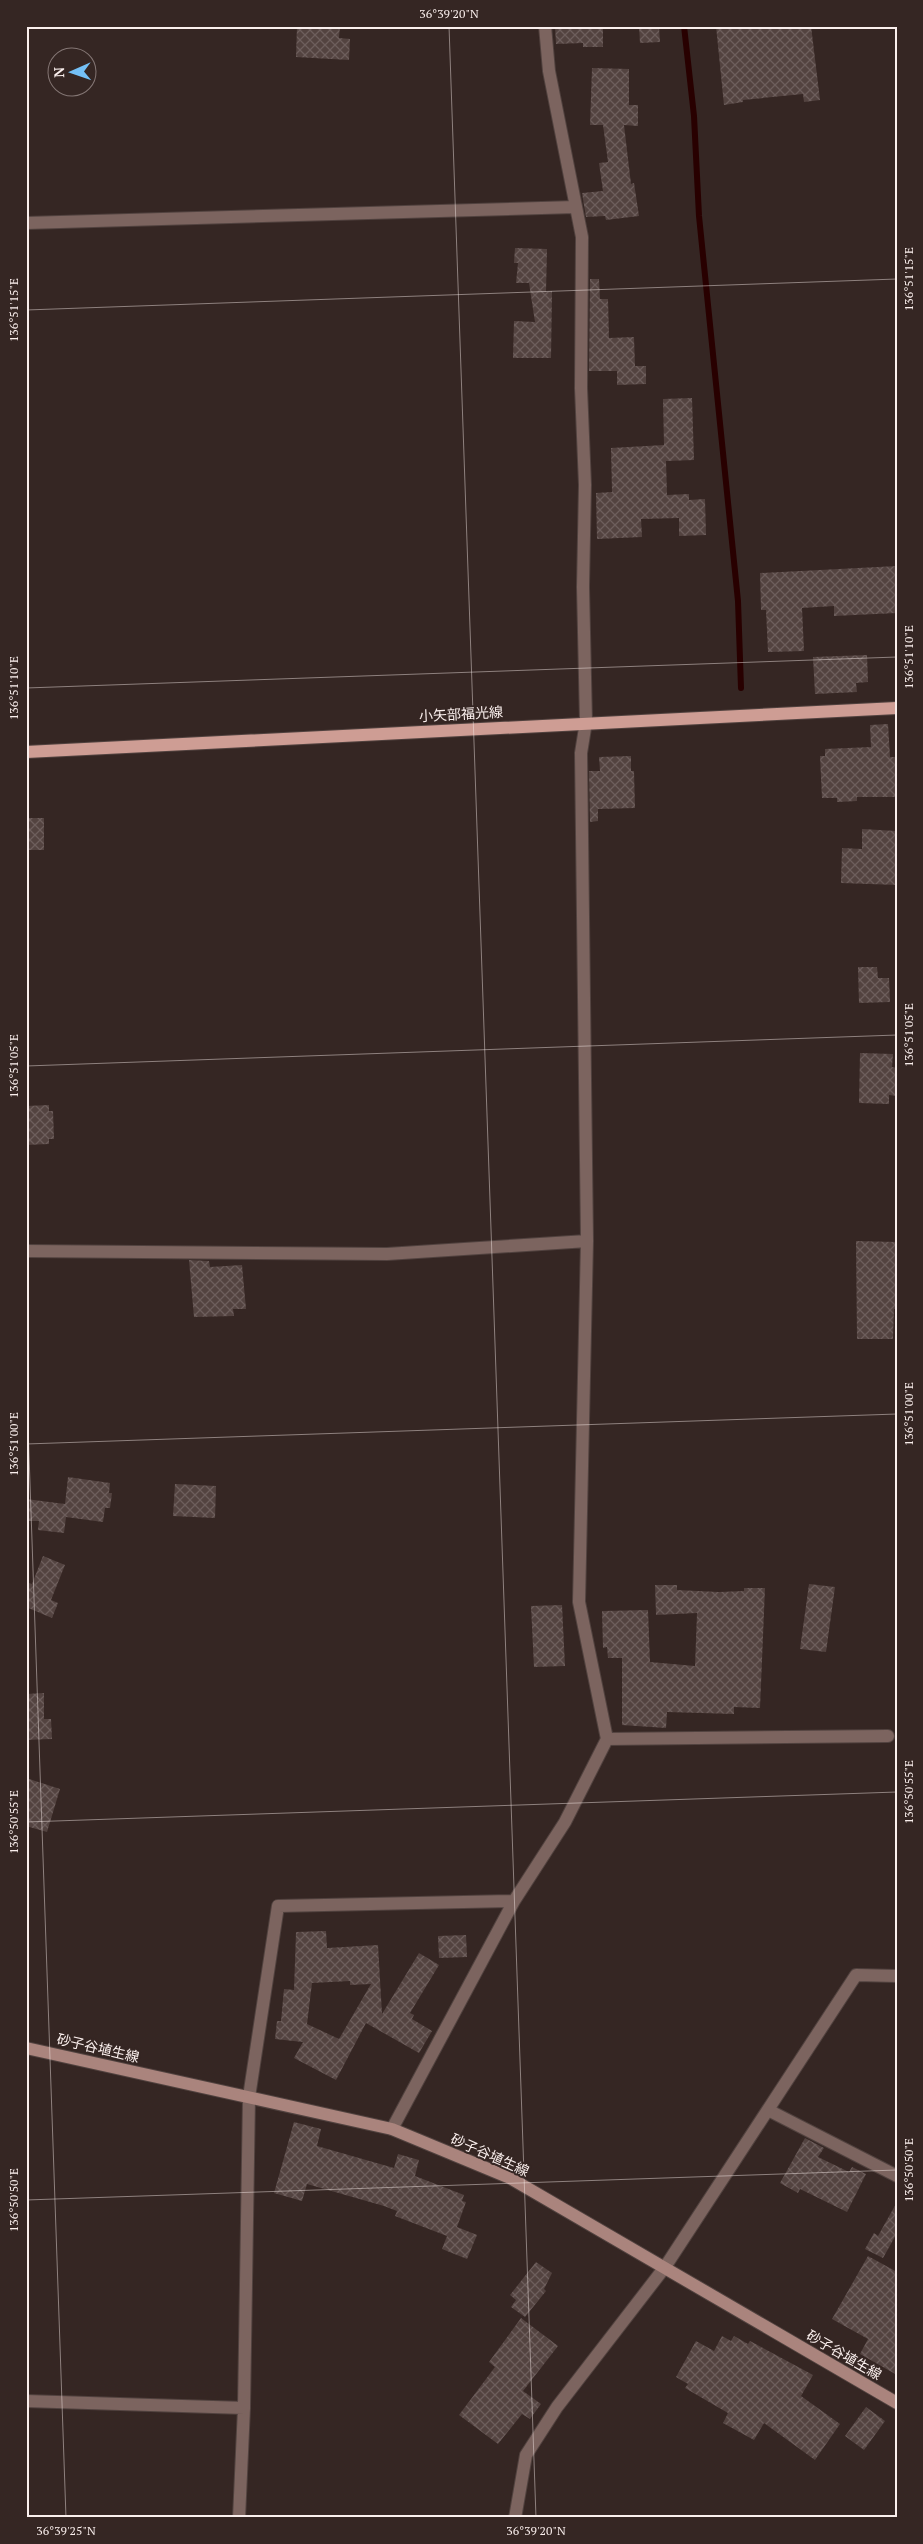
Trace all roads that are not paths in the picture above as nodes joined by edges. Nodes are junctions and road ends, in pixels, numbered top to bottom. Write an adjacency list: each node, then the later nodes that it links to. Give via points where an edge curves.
1 (545, 26): 2 (street, via 549,71)
2 (575, 207): 3 (street); 5 (street, via 582,237)
3 (26, 223)
4 (897, 708): 5 (main road, 小矢部福光線)
5 (586, 722): 6 (main road, 小矢部福光線); 7 (street, via 581,753)
6 (26, 752)
7 (586, 1241): 8 (street, via 387,1254); 10 (street, via 579,1602)
8 (26, 1251)
9 (888, 1736): 10 (street)
10 (607, 1739): 11 (street, via 565,1822)
11 (514, 1901): 14 (street, via 278,1906); 16 (street)
12 (897, 1976): 15 (street, via 856,1975)
13 (26, 2048): 14 (main road, 砂子谷埴生線)
14 (249, 2097): 16 (main road, 砂子谷埴生線); 21 (street)
15 (768, 2110): 17 (street); 18 (street)
16 (392, 2129): 18 (main road, 砂子谷埴生線, via 510,2178)
17 (897, 2176)
18 (665, 2267): 20 (main road, 砂子谷埴生線); 23 (street, via 557,2407 526,2455)
19 (26, 2401): 21 (street)
20 (897, 2403)
21 (244, 2408): 22 (street)
22 (239, 2518)
23 (514, 2518)

